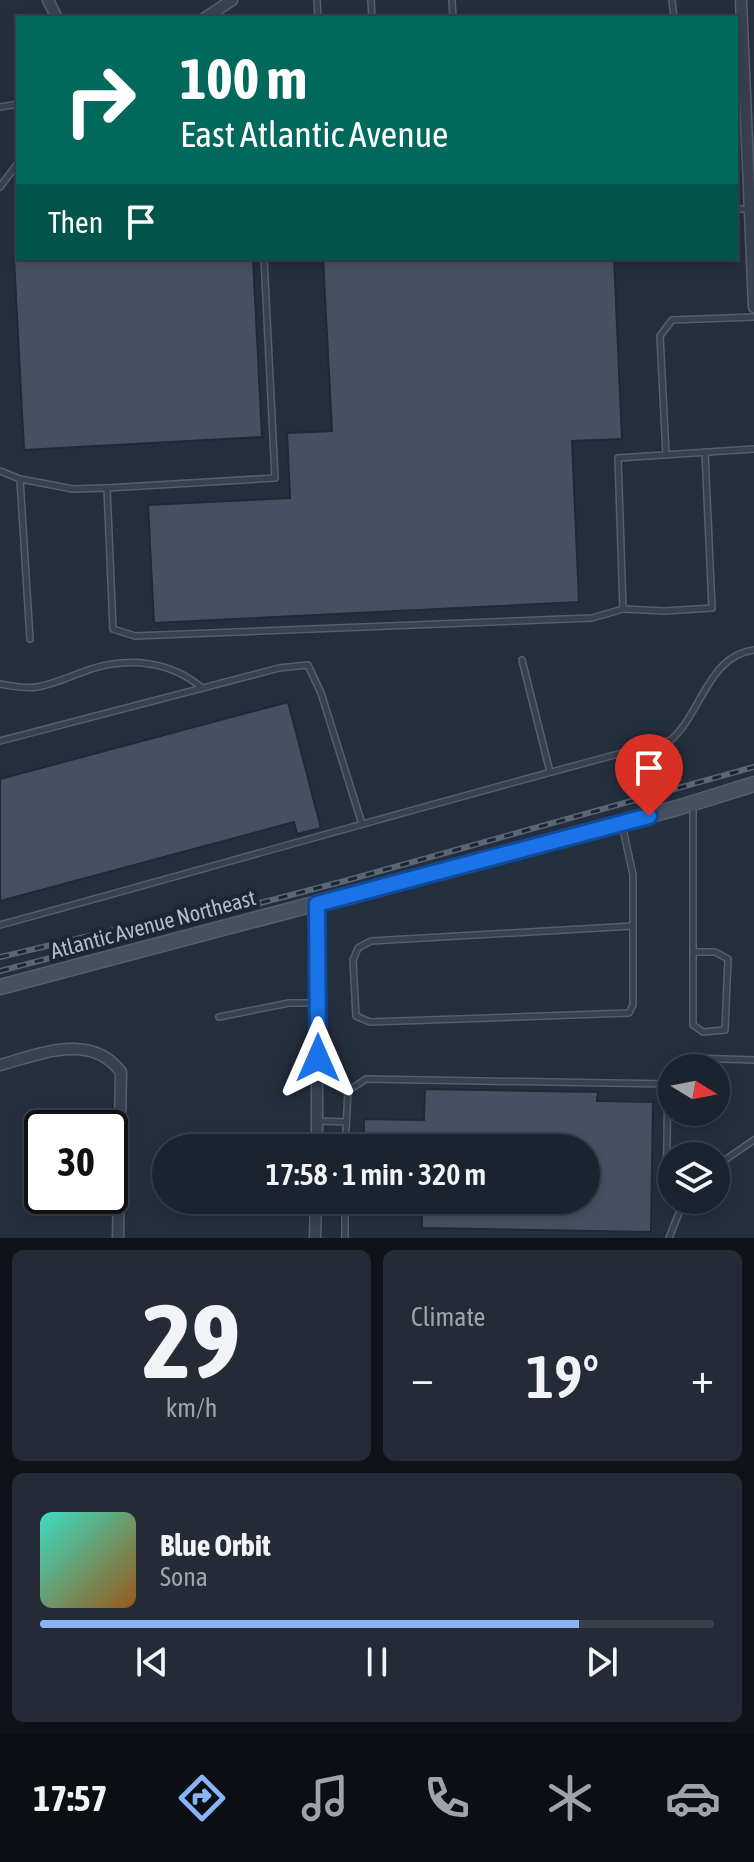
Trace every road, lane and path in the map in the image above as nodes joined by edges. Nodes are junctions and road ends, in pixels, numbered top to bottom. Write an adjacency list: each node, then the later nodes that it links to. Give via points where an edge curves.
1 (232, 0): 3 (street)
2 (741, 0): 4 (street)
3 (208, 16)
4 (740, 38): 8 (street)
5 (16, 166): 6 (lane)
6 (0, 187)
7 (738, 209): 8 (lane)
8 (750, 209): 10 (street)
9 (264, 260): 17 (lane, via 275,478)
10 (754, 307)
11 (754, 317): 14 (lane, via 672,320 666,325 660,336)
12 (754, 449): 13 (lane)
13 (705, 452): 14 (lane); 18 (lane, via 712,608)
14 (666, 455): 18 (lane, via 618,458)
15 (0, 471): 16 (lane)
16 (20, 479): 17 (lane, via 73,489); 19 (lane)
17 (107, 488): 18 (lane, via 113,629 120,633 592,618)
18 (623, 609)
19 (30, 639)
20 (754, 650): 25 (lane, via 724,662 671,740)
21 (522, 660): 25 (lane)
22 (0, 684): 23 (lane, via 37,687 96,668 140,663 167,665)
23 (203, 688): 24 (lane); 29 (lane, via 308,665)
24 (0, 741)
25 (550, 772): 29 (lane)
26 (754, 784): 27 (street, Atlantic Avenue Northeast)
27 (693, 803): 28 (street, Atlantic Avenue Northeast); 33 (lane)
28 (622, 823): 30 (street, Atlantic Avenue Northeast); 32 (lane, via 633,875)
29 (362, 824): 31 (lane)
30 (317, 904): 34 (street, Atlantic Avenue Northeast); 35 (street)
31 (0, 925)
32 (633, 926): 32 (lane, via 629,1013 370,1022 356,1016 353,960 358,948 371,941)
33 (694, 952): 33 (lane, via 693,1025 703,1032 725,1030 728,959 715,952)
34 (0, 987)
35 (317, 1003): 36 (lane); 41 (street)
36 (219, 1017)
37 (730, 1060): 38 (lane)
38 (754, 1060)
39 (0, 1065): 50 (street, via 62,1048 85,1050 114,1062 121,1072)
40 (658, 1084): 42 (lane, via 366,1079 348,1091)
41 (317, 1121): 42 (lane); 43 (street)
42 (346, 1122): 44 (lane)
43 (317, 1134)
44 (346, 1134)
45 (754, 1140): 46 (lane)
46 (730, 1156)
47 (316, 1214): 51 (street)
48 (345, 1214): 52 (lane)
49 (679, 1214): 53 (lane)
50 (118, 1238)
51 (315, 1238)
52 (345, 1238)
53 (669, 1238)

